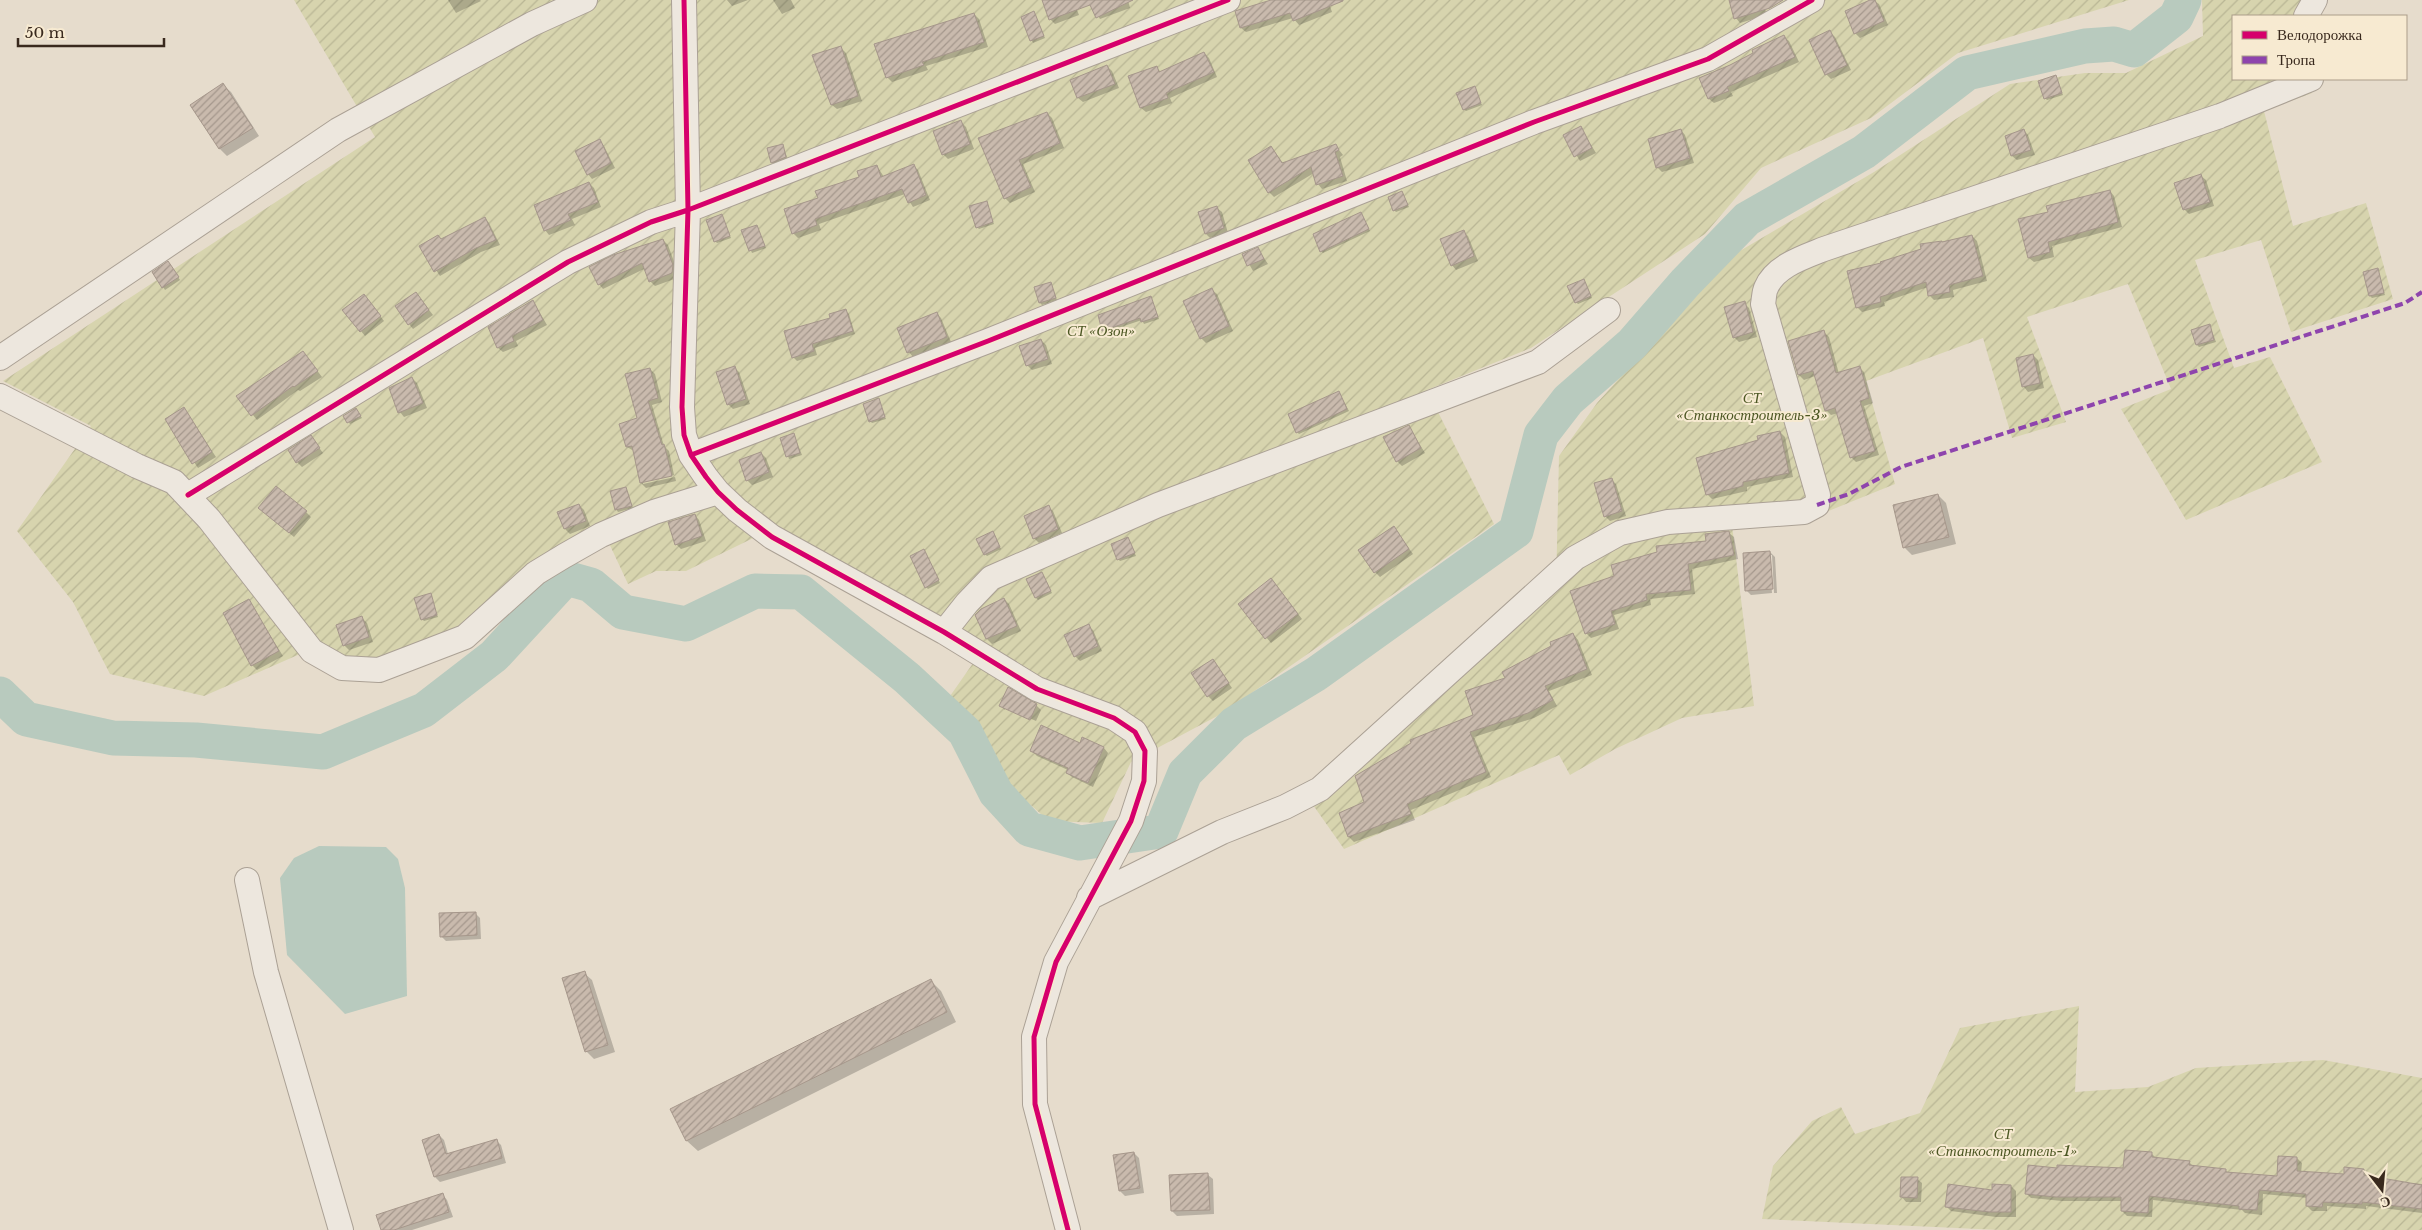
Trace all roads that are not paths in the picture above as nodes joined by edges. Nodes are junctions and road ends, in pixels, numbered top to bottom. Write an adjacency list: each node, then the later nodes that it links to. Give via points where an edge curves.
1 (585, 0): 10 (street, via 532,24 338,130)
2 (684, 0): 8 (street)
3 (1228, 0): 8 (street)
4 (1812, 0): 12 (street, via 1708,59 1534,122 988,341)
5 (2315, 0): 6 (street)
6 (2307, 15)
7 (2308, 80): 17 (street, via 2213,118 1795,260 1765,288 1763,304 1818,495 1817,505 1804,512 1668,522 1620,533 1575,558 1320,789 1222,832)
8 (688, 210): 12 (street, via 682,407 684,435); 14 (street, via 651,222 568,262)
9 (1608, 310): 15 (street, via 1538,362 1158,506 991,578)
10 (0, 358)
11 (0, 396): 14 (street, via 174,482)
12 (692, 455): 13 (street)
13 (718, 492): 14 (street, via 654,512 601,535 536,573 464,637 379,670 342,668 312,651); 15 (street, via 772,537)
14 (188, 495)
15 (944, 632): 17 (street, via 1037,689 1114,718 1135,732 1145,751 1144,781 1131,821)
16 (247, 880): 18 (street, via 266,972)
17 (1089, 898): 19 (street, via 1056,962 1034,1037 1035,1104)
18 (341, 1230)
19 (1068, 1230)

